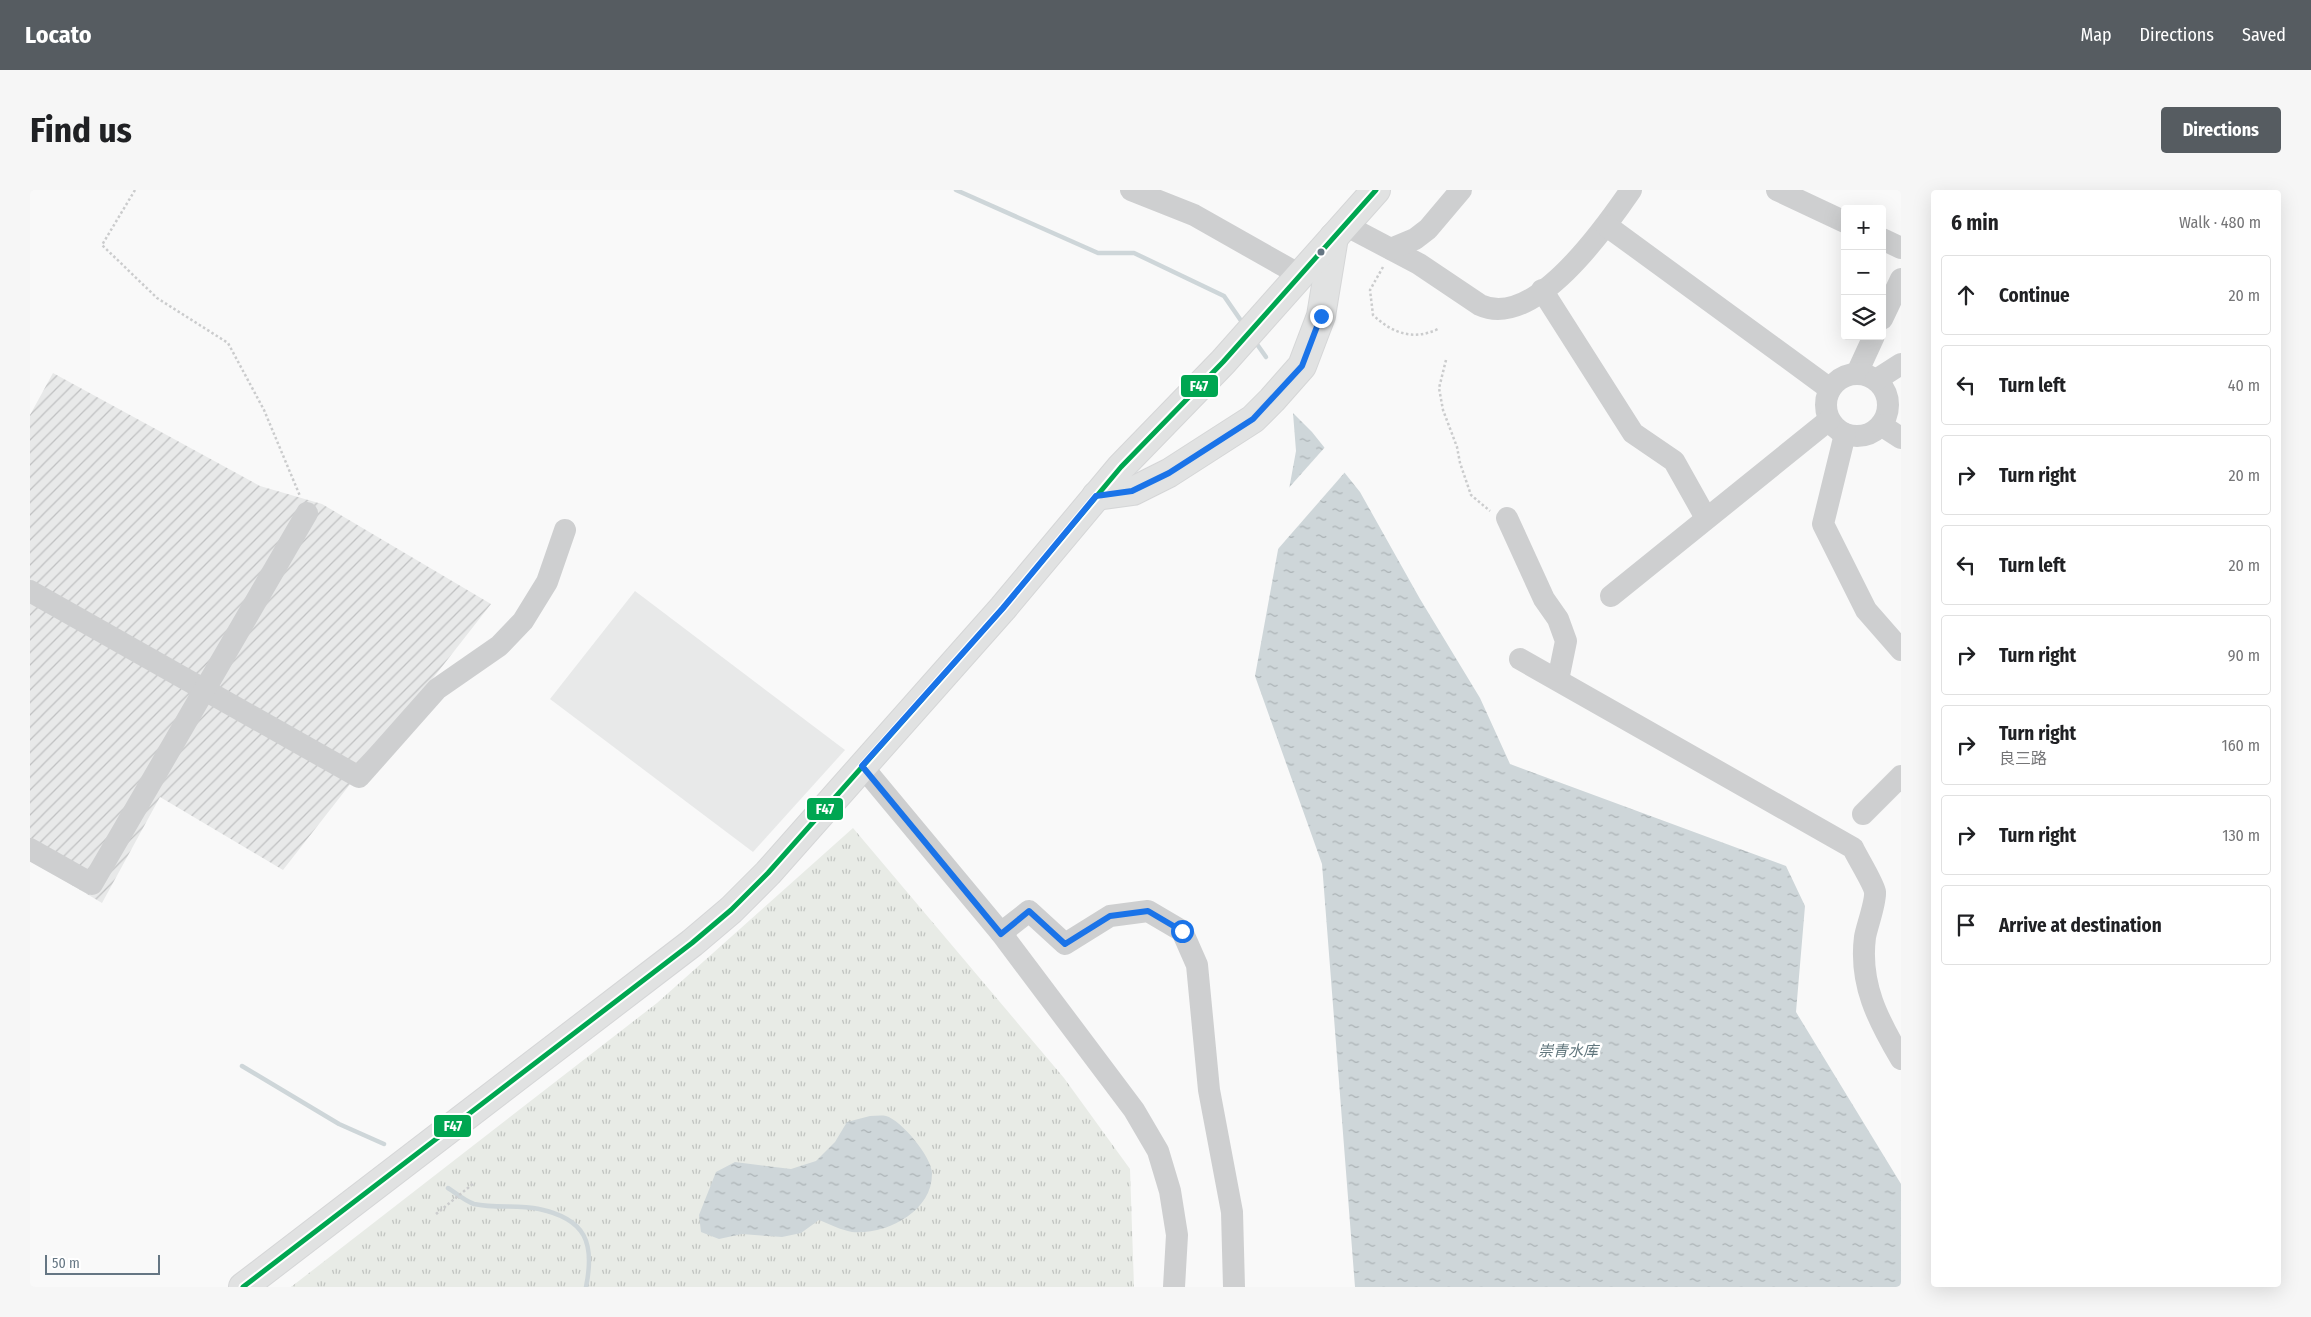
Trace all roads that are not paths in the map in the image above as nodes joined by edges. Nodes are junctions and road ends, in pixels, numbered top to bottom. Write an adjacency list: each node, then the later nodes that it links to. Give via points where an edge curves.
1 (1131, 190): 12 (street, via 1194,215)
2 (1376, 190): 8 (main road)
3 (1461, 190): 11 (street, via 1428,229)
4 (1631, 190): 7 (street)
5 (1777, 190): 6 (street)
6 (1841, 220)
7 (1606, 226): 14 (street, via 1573,264); 19 (street)
8 (1340, 231): 11 (street); 12 (main road); 23 (main road, via 1318,325 1302,366 1272,400 1253,419 1169,473 1132,491)
9 (1886, 241): 10 (street)
10 (1901, 248)
11 (1391, 249): 14 (street, via 1488,309 1498,310 1520,304)
12 (1300, 275): 23 (main road)
13 (1901, 279): 15 (street)
14 (1542, 290): 26 (street, via 1633,433 1674,461)
15 (1886, 311)
16 (1873, 340): 18 (street)
17 (1901, 364): 18 (street)
18 (1866, 377): 19 (street, via 1841,378); 20 (street, via 1883,388 1888,406)
19 (1830, 389): 21 (street, via 1826,410)
20 (1881, 425): 21 (street, via 1864,435); 22 (street)
21 (1837, 427): 26 (street); 30 (street, via 1823,524 1866,610)
22 (1901, 438)
23 (1096, 496): 34 (main road, via 1003,608)
24 (307, 513): 33 (street)
25 (1507, 518): 32 (street, via 1566,641)
26 (1706, 518): 29 (street)
27 (565, 530): 33 (street, via 547,582 523,621 499,646 437,689 359,777)
28 (30, 591): 33 (street)
29 (1611, 596)
30 (1901, 650)
31 (1520, 659): 32 (street)
32 (1558, 680): 39 (street, via 1853,848 1875,892 1865,937 1864,968 1869,992 1876,1016)
33 (205, 689): 37 (street, via 92,884)
34 (862, 766): 38 (street); 40 (main road, via 768,873 711,927)
35 (1901, 776): 36 (street)
36 (1863, 814)
37 (30, 850)
38 (1001, 934): 41 (street, via 1134,1110 1158,1150 1170,1191 1177,1235); 42 (street, via 1029,911 1065,944 1110,916 1148,911 1182,931 1197,965 1209,1090 1232,1212)
39 (1901, 1059)
40 (243, 1287)
41 (1174, 1287)
42 (1234, 1287)

